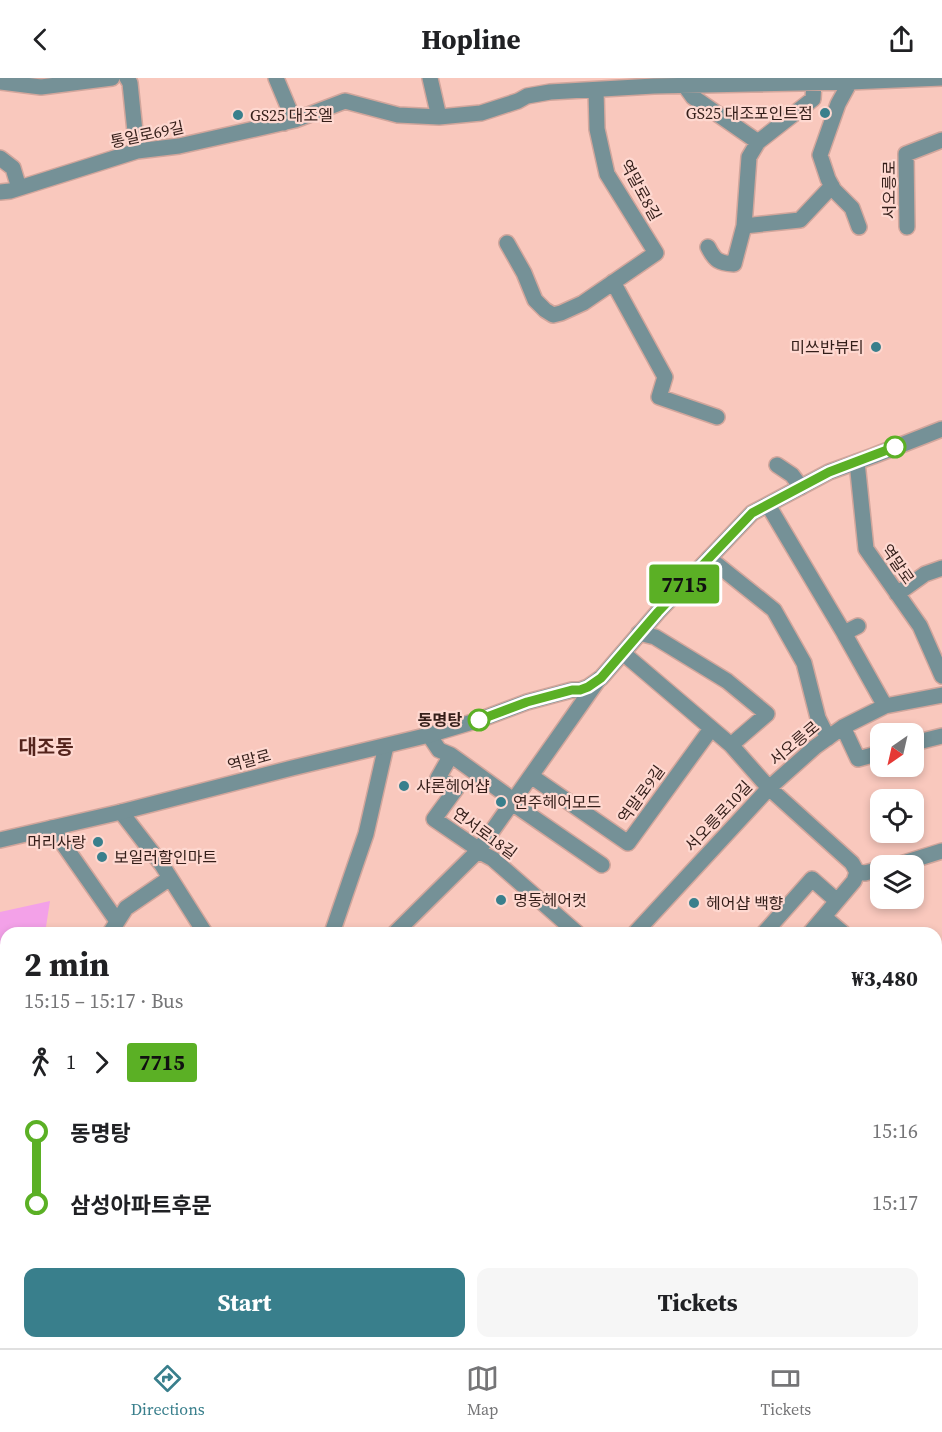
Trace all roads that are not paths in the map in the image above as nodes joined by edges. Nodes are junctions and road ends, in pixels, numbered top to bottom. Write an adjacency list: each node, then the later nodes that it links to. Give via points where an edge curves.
1 (112, 78): 8 (street, via 41,87)
2 (127, 78): 17 (street)
3 (276, 78): 14 (street, via 289,109)
4 (430, 78): 13 (street)
5 (942, 78): 6 (street, 통일로69길)
6 (898, 79): 7 (street, 통일로69길)
7 (850, 80): 9 (street, 통일로69길); 19 (street, via 820,155)
8 (0, 82)
9 (814, 82): 11 (street, 통일로69길); 16 (street, via 813,99)
10 (550, 85): 12 (street, 통일로69길); 13 (street, 통일로69길, via 481,113)
11 (685, 86): 12 (street, 통일로69길); 16 (street, via 693,97)
12 (596, 90): 27 (street, 역말로8길, via 597,129 607,174 656,253)
13 (439, 117): 14 (street, 통일로69길, via 398,114 345,101)
14 (284, 123): 17 (street, 통일로69길)
15 (942, 140): 24 (street, 서오릉로, via 906,154)
16 (758, 142): 22 (street, via 749,157)
17 (137, 152): 20 (street, 통일로69길)
18 (0, 158): 20 (street, via 13,168)
19 (832, 186): 22 (street, via 800,220); 23 (street, via 852,208)
20 (19, 188): 21 (street, 통일로69길)
21 (0, 192)
22 (744, 226): 26 (street, via 734,264 723,263)
23 (859, 227)
24 (907, 227)
25 (507, 243): 27 (street, 역말로8길, via 535,300 553,315 583,303)
26 (708, 247)
27 (613, 282): 28 (street, via 665,377 659,397)
28 (717, 417)
29 (942, 429): 30 (street, 역말로)
30 (856, 462): 32 (street, 역말로); 36 (street, 역말로, via 866,549)
31 (777, 465): 32 (street)
32 (801, 487): 33 (street, 역말로)
33 (768, 505): 34 (street, 역말로, via 752,513); 42 (street, via 851,630)
34 (709, 558): 37 (street, 역말로); 47 (street, via 774,610 804,663 818,718)
35 (942, 568): 36 (street, via 925,574)
36 (897, 594): 39 (street, 역말로, via 920,626)
37 (639, 633): 38 (street, 역말로); 49 (street, via 655,637 728,681 767,714)
38 (622, 653): 40 (street, 역말로); 44 (street)
39 (942, 676)
40 (599, 679): 45 (street, 역말로, via 580,690 527,702); 53 (street)
41 (942, 695): 42 (street, 서오릉로)
42 (885, 706): 43 (street, 서오릉로)
43 (843, 727): 47 (street, 서오릉로); 52 (street, 서오릉로, via 858,759)
44 (711, 729): 49 (street); 53 (street, 역말로9길, via 628,843)
45 (429, 735): 50 (street, 역말로); 51 (street, via 439,750)
46 (942, 735): 48 (street)
47 (828, 738): 54 (street, 서오릉로)
48 (924, 740)
49 (731, 745): 54 (street)
50 (386, 746): 56 (street, 역말로); 70 (street, via 366,834)
51 (451, 755): 55 (street); 59 (street, 연서로18길, via 438,778 456,789 434,819)
52 (870, 756)
53 (531, 776): 55 (street)
54 (769, 788): 63 (street, 서오릉로10길, via 852,863); 73 (street, 서오릉로10길)
55 (512, 803): 59 (street); 62 (street)
56 (121, 812): 57 (street, 역말로); 65 (street)
57 (52, 828): 58 (street, 역말로); 68 (street)
58 (0, 840)
59 (478, 851): 71 (street); 72 (street, 연서로18길, via 493,859)
60 (942, 851): 61 (street)
61 (924, 857)
62 (602, 865)
63 (857, 872): 64 (street); 66 (street)
64 (870, 872)
65 (170, 878): 68 (street, via 126,908); 69 (street)
66 (837, 901): 67 (street); 74 (street, via 812,879)
67 (824, 916): 75 (street); 76 (street)
68 (114, 927)
69 (201, 927)
70 (334, 927)
71 (402, 927)
72 (570, 927)
73 (642, 927)
74 (769, 927)
75 (815, 927)
76 (836, 927)

